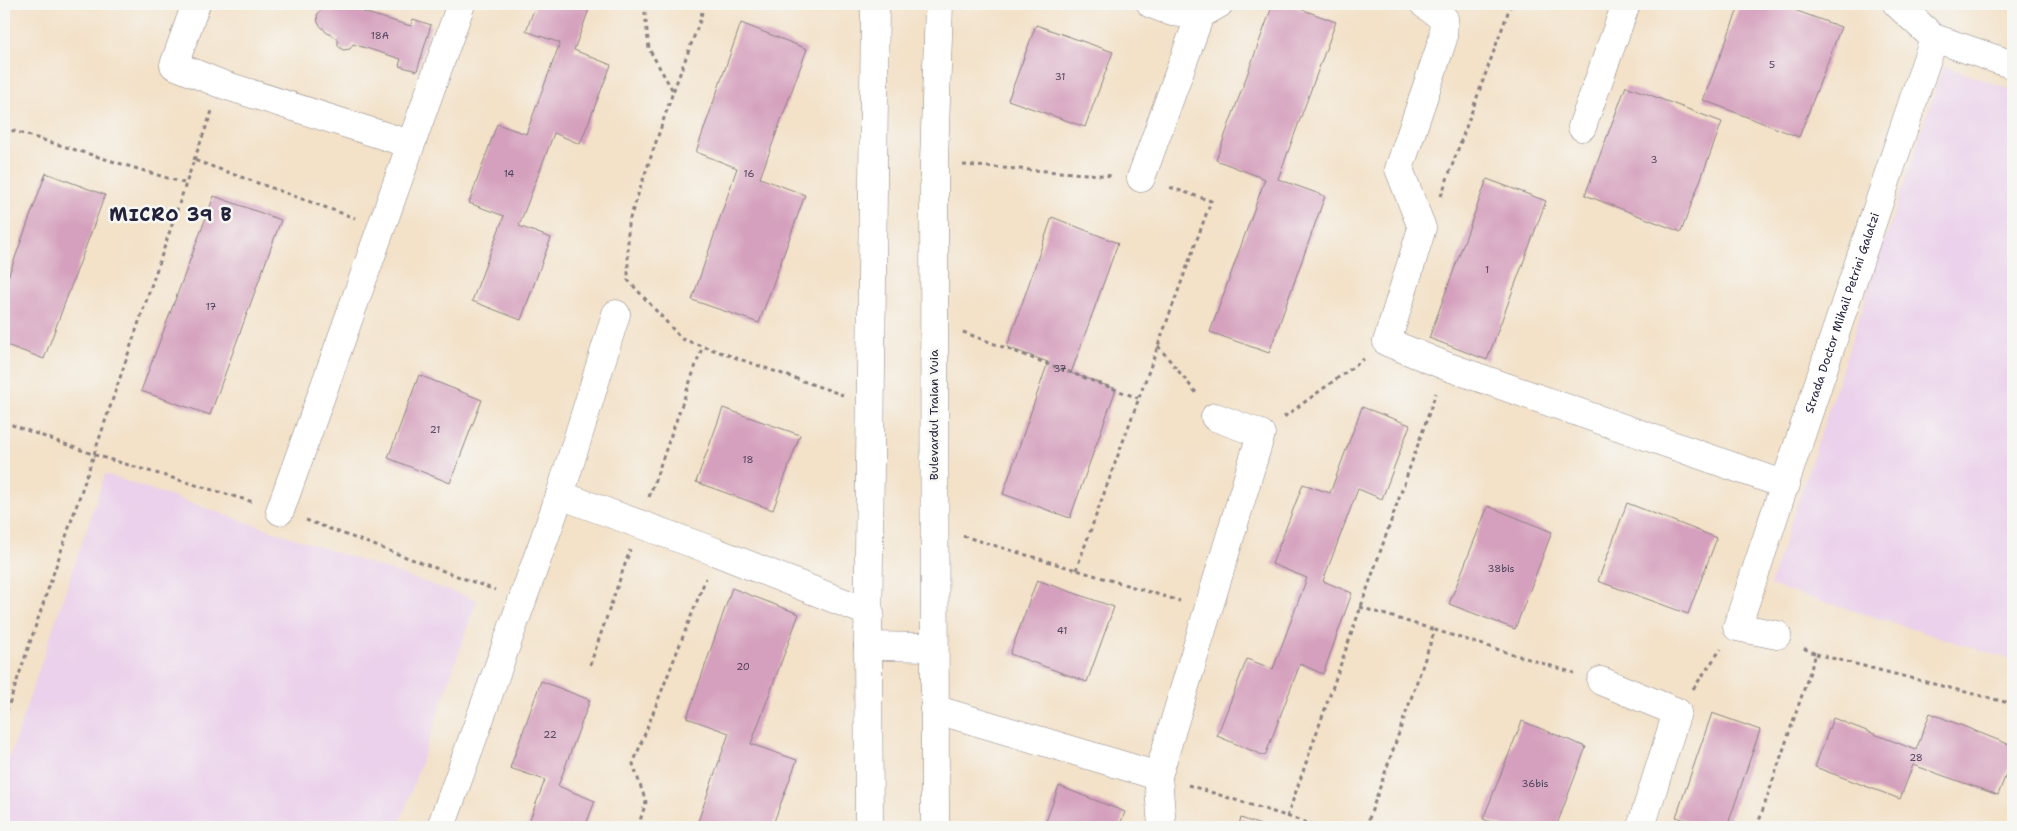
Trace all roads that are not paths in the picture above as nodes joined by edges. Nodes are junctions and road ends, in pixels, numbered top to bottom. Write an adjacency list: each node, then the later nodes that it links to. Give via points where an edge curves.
1 (196, 4): 13 (street, via 174,65 221,84)
2 (461, 4): 13 (street)
3 (875, 4): 20 (street)
4 (939, 4): 23 (street, Bulevardul Traian Vuia, via 934,162)
5 (1151, 4): 9 (street, via 1172,12)
6 (1424, 4): 17 (street, via 1444,19 1443,39 1400,169 1422,228 1387,342 1446,366)
7 (1626, 4): 12 (street)
8 (1897, 4): 10 (street)
9 (1210, 10): 14 (street)
10 (1934, 38): 11 (street); 17 (street, Strada Doctor Mihail Petrini Galatzi)
11 (2013, 65)
12 (1582, 127)
13 (410, 144): 19 (street)
14 (1141, 178)
15 (616, 314): 18 (street)
16 (1215, 417): 26 (street, via 1261,434)
17 (1786, 485): 21 (street, Strada Doctor Mihail Petrini Galatzi, via 1736,627)
18 (560, 495): 20 (street); 27 (street)
19 (280, 511)
20 (870, 613): 22 (street)
21 (1777, 635)
22 (868, 646): 23 (street); 28 (street)
23 (934, 647): 25 (street, Bulevardul Traian Vuia)
24 (1601, 682): 31 (street, via 1677,712)
25 (934, 708): 26 (street); 29 (street, Bulevardul Traian Vuia)
26 (1158, 776): 30 (street)
27 (441, 827)
28 (869, 827)
29 (935, 827)
30 (1162, 827)
31 (1641, 827)

